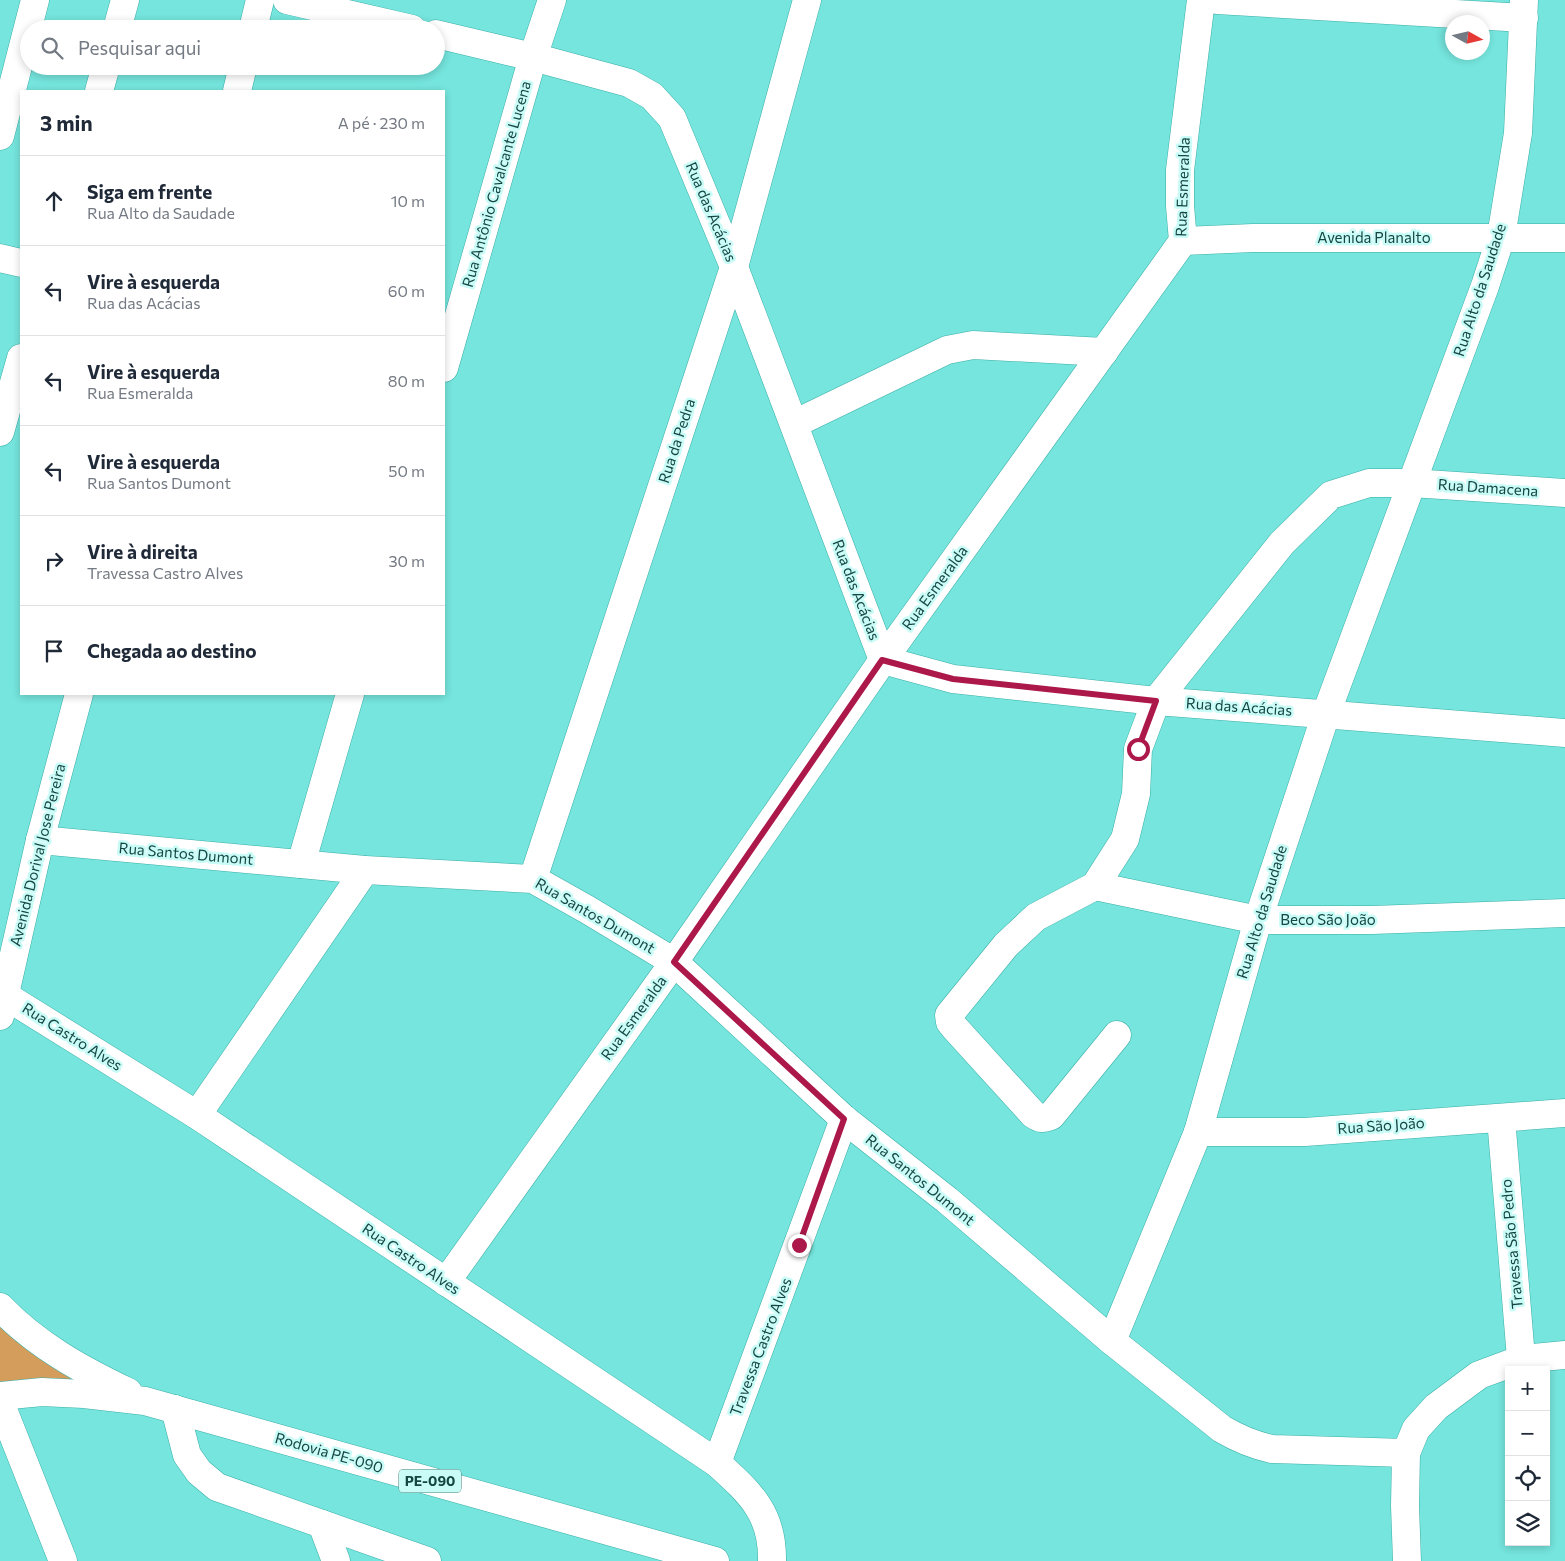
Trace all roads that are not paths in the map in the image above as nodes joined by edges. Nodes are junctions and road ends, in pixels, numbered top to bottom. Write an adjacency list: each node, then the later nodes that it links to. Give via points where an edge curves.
1 (35, 0): 10 (main road)
2 (125, 0): 11 (main road)
3 (260, 0): 12 (main road)
4 (287, 0): 13 (main road)
5 (552, 0): 15 (main road, Rua Antônio Cavalcante Lucena)
6 (807, 0): 27 (main road, Rua da Pedra)
7 (1200, 0): 24 (main road, Rua Esmeralda, via 1180,170)
8 (1217, 0): 9 (main road)
9 (1524, 9): 22 (main road, Rua Alto da Saudade, via 1518,132)
10 (30, 20)
11 (119, 20)
12 (255, 20)
13 (373, 20)
14 (445, 36): 15 (main road, Rua das Acácias)
15 (533, 57): 27 (main road, Rua das Acácias, via 629,83 652,96 672,118); 30 (main road, Rua Antônio Cavalcante Lucena)
16 (20, 58): 21 (main road)
17 (103, 75): 19 (main road)
18 (240, 75): 20 (main road)
19 (99, 90)
20 (236, 90)
21 (0, 136)
22 (1501, 237): 23 (main road, Avenida Planalto); 24 (main road, Avenida Planalto); 33 (main road, Rua Alto da Saudade)
23 (1565, 238)
24 (1183, 241): 28 (main road, Rua Esmeralda)
25 (0, 258): 26 (main road)
26 (20, 263)
27 (734, 268): 31 (main road, Rua das Acácias); 44 (main road, Rua da Pedra)
28 (1104, 352): 31 (main road, via 973,346 947,350); 35 (main road, Rua Esmeralda)
29 (20, 362): 32 (main road)
30 (445, 365)
31 (794, 424): 35 (main road, Rua das Acácias)
32 (0, 432)
33 (1411, 483): 34 (main road, Rua Damacena); 38 (main road, via 1369,483 1330,495 1282,543); 39 (main road, Rua Alto da Saudade)
34 (1565, 493)
35 (882, 660): 38 (main road, Rua das Acácias, via 953,679); 48 (main road, Rua Esmeralda)
36 (78, 695): 41 (main road, Avenida Dorival Jose Pereira)
37 (350, 695): 42 (main road)
38 (1156, 701): 39 (main road, Rua das Acácias); 45 (main road, via 1138,749 1136,794 1124,839)
39 (1326, 714): 40 (main road, Rua das Acácias); 47 (main road, Rua Alto da Saudade)
40 (1565, 733)
41 (40, 840): 42 (main road, Rua Santos Dumont); 49 (main road, Avenida Dorival Jose Pereira)
42 (301, 864): 43 (main road, Rua Santos Dumont)
43 (365, 870): 44 (main road, Rua Santos Dumont); 52 (main road)
44 (533, 878): 48 (main road, Rua Santos Dumont)
45 (1095, 886): 47 (main road, Beco São João); 50 (main road, via 1036,918 1006,945 948,1015 950,1022 1033,1114 1044,1119 1051,1116)
46 (1565, 912): 47 (main road, Beco São João, via 1372,920)
47 (1258, 920): 55 (main road, Rua Alto da Saudade)
48 (674, 962): 54 (main road, Rua Santos Dumont); 56 (main road, Rua Esmeralda)
49 (2, 1005): 52 (main road, Rua Castro Alves)
50 (1117, 1035)
51 (1565, 1112): 53 (main road, Rua São João)
52 (197, 1115): 56 (main road, Rua Castro Alves)
53 (1500, 1118): 55 (main road, Rua São João, via 1305,1132); 60 (main road, Travessa São Pedro)
54 (844, 1119): 58 (main road, Rua Santos Dumont, via 947,1200); 66 (main road, Travessa Castro Alves)
55 (1198, 1132): 58 (main road, Rua Alto da Saudade)
56 (446, 1282): 66 (main road, Rua Castro Alves)
57 (0, 1307): 62 (main road, Rodovia PE-090 / PE-090, via 14,1322 81,1369)
58 (1112, 1341): 65 (main road, Rua Santos Dumont, via 1241,1441 1272,1449)
59 (1565, 1355): 60 (main road)
60 (1522, 1365): 65 (main road, via 1479,1375 1452,1394 1416,1429)
61 (0, 1396): 62 (main road, Rodovia PE-090 / PE-090, via 42,1392)
62 (145, 1401): 64 (main road, Rodovia PE-090 / PE-090)
63 (0, 1402): 68 (main road)
64 (175, 1409): 67 (main road, via 187,1456 199,1472 217,1487); 71 (main road, Rodovia PE-090 / PE-090)
65 (1406, 1453): 73 (main road)
66 (717, 1463): 72 (main road, Rua Castro Alves, via 748,1491 766,1520 773,1544)
67 (322, 1524): 69 (main road); 70 (main road)
68 (63, 1561)
69 (336, 1561)
70 (427, 1561)
71 (715, 1561)
72 (772, 1561)
73 (1407, 1561)

